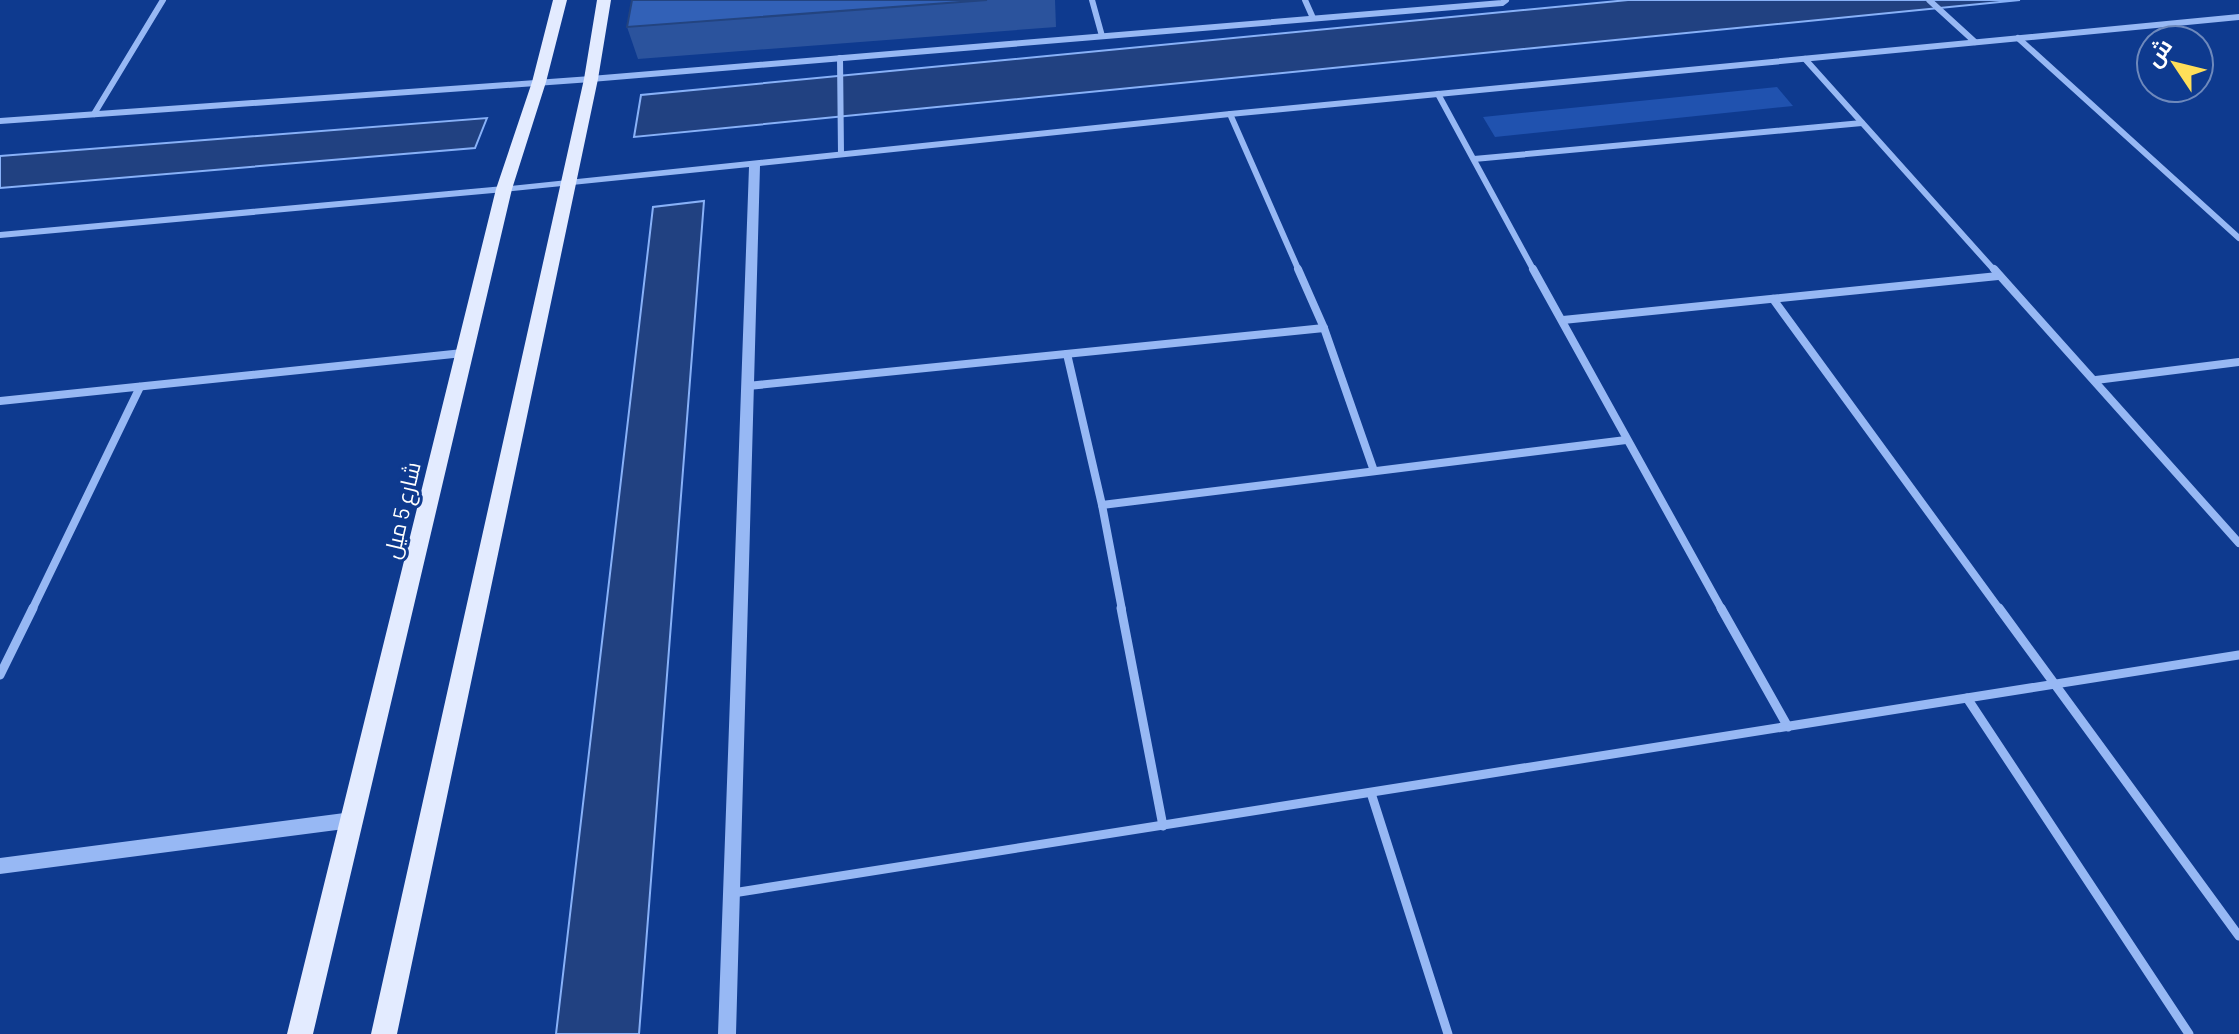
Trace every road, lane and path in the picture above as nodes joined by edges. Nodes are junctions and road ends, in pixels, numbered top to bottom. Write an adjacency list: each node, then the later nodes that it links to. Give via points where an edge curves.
1 (163, 0): 18 (street)
2 (560, 0): 16 (main road, شارع 5 ميل)
3 (604, 0): 15 (main road)
4 (1092, 0): 10 (street)
5 (1305, 0): 8 (street)
6 (1506, 0): 8 (street)
7 (1929, 0): 12 (street)
8 (1313, 18): 10 (street)
9 (2237, 19): 11 (street)
10 (1102, 36): 13 (street)
11 (2018, 38): 12 (street); 28 (street)
12 (1975, 42): 14 (street)
13 (840, 58): 15 (street); 22 (street)
14 (1805, 59): 17 (street); 21 (street)
15 (591, 79): 16 (street); 25 (main road)
16 (539, 82): 18 (street); 26 (main road, شارع 5 ميل)
17 (1438, 94): 19 (street); 23 (street)
18 (94, 114): 20 (street)
19 (1230, 114): 22 (street); 32 (street)
20 (0, 121)
21 (1862, 123): 23 (street); 29 (street)
22 (841, 154): 24 (street)
23 (1474, 159): 31 (street)
24 (755, 162): 25 (street); 37 (street)
25 (567, 181): 26 (street); 56 (main road)
26 (504, 189): 27 (street); 33 (main road, شارع 5 ميل)
27 (0, 235)
28 (2239, 238)
29 (1998, 276): 30 (street); 36 (street)
30 (1773, 299): 31 (street); 46 (street)
31 (1563, 320): 40 (street)
32 (1324, 328): 34 (street); 41 (street)
33 (463, 353): 38 (street); 50 (main road, شارع 5 ميل)
34 (1067, 354): 37 (street); 42 (street)
35 (2239, 362): 36 (street)
36 (2096, 380): 43 (street)
37 (748, 386): 53 (street)
38 (140, 387): 39 (street); 45 (street)
39 (0, 401)
40 (1626, 440): 41 (street); 48 (street)
41 (1374, 471): 42 (street)
42 (1102, 505): 51 (street)
43 (2239, 543)
44 (2239, 655): 46 (street)
45 (0, 675)
46 (2055, 685): 47 (street); 54 (street)
47 (1967, 698): 48 (street); 59 (street)
48 (1788, 727): 49 (street)
49 (1371, 793): 51 (street); 58 (street)
50 (352, 820): 52 (street); 55 (main road, شارع 5 ميل)
51 (1163, 826): 53 (street)
52 (0, 866)
53 (732, 893): 57 (street)
54 (2239, 936)
55 (300, 1034)
56 (384, 1034)
57 (727, 1034)
58 (1448, 1034)
59 (2189, 1034)

